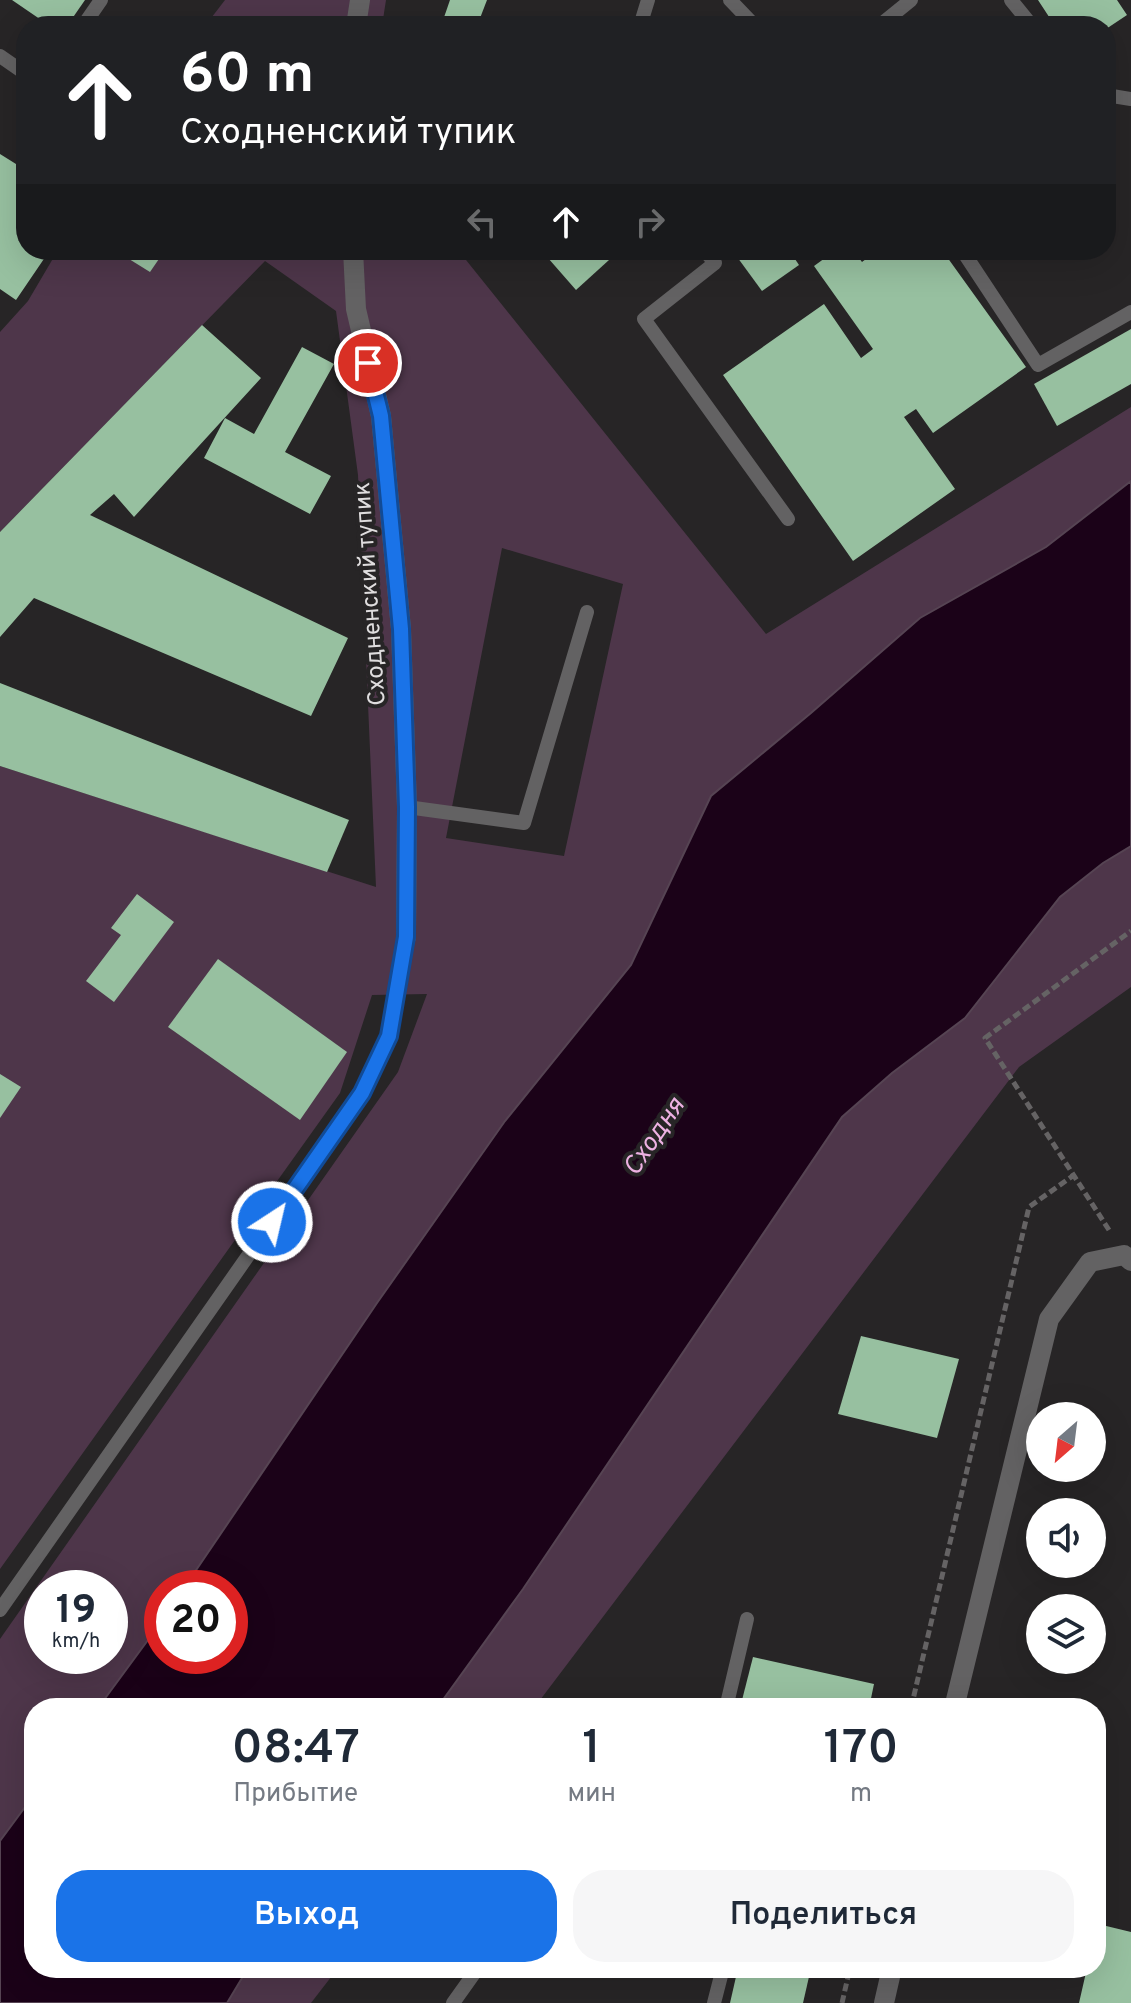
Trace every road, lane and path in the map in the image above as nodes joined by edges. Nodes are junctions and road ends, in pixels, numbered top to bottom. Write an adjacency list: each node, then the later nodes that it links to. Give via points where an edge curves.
1 (730, 0): 4 (lane)
2 (911, 0): 5 (lane)
3 (1011, 0): 6 (lane)
4 (745, 16)
5 (891, 16)
6 (1024, 16)
7 (354, 260): 13 (street, Сходненский тупик, via 356,309 381,416 399,598)
8 (712, 260): 11 (lane, via 644,319)
9 (969, 260): 10 (lane, via 1038,365)
10 (1131, 312)
11 (788, 519)
12 (587, 612): 13 (lane, via 524,823)
13 (407, 807): 15 (street, Сходненский тупик)
14 (1131, 931): 16 (path, via 985,1038)
15 (406, 937): 18 (lane, via 389,1036 362,1093)
16 (1074, 1175): 17 (path); 21 (path, via 1029,1207)
17 (1128, 1258): 22 (street, via 1090,1262 1049,1319)
18 (0, 1610)
19 (747, 1619): 20 (lane)
20 (728, 1698)
21 (913, 1698)
22 (956, 1698)
23 (471, 1978): 27 (lane)
24 (720, 1978): 28 (lane)
25 (848, 1978): 29 (path)
26 (890, 1978): 30 (street)
27 (453, 2003)
28 (714, 2003)
29 (842, 2003)
30 (884, 2003)

